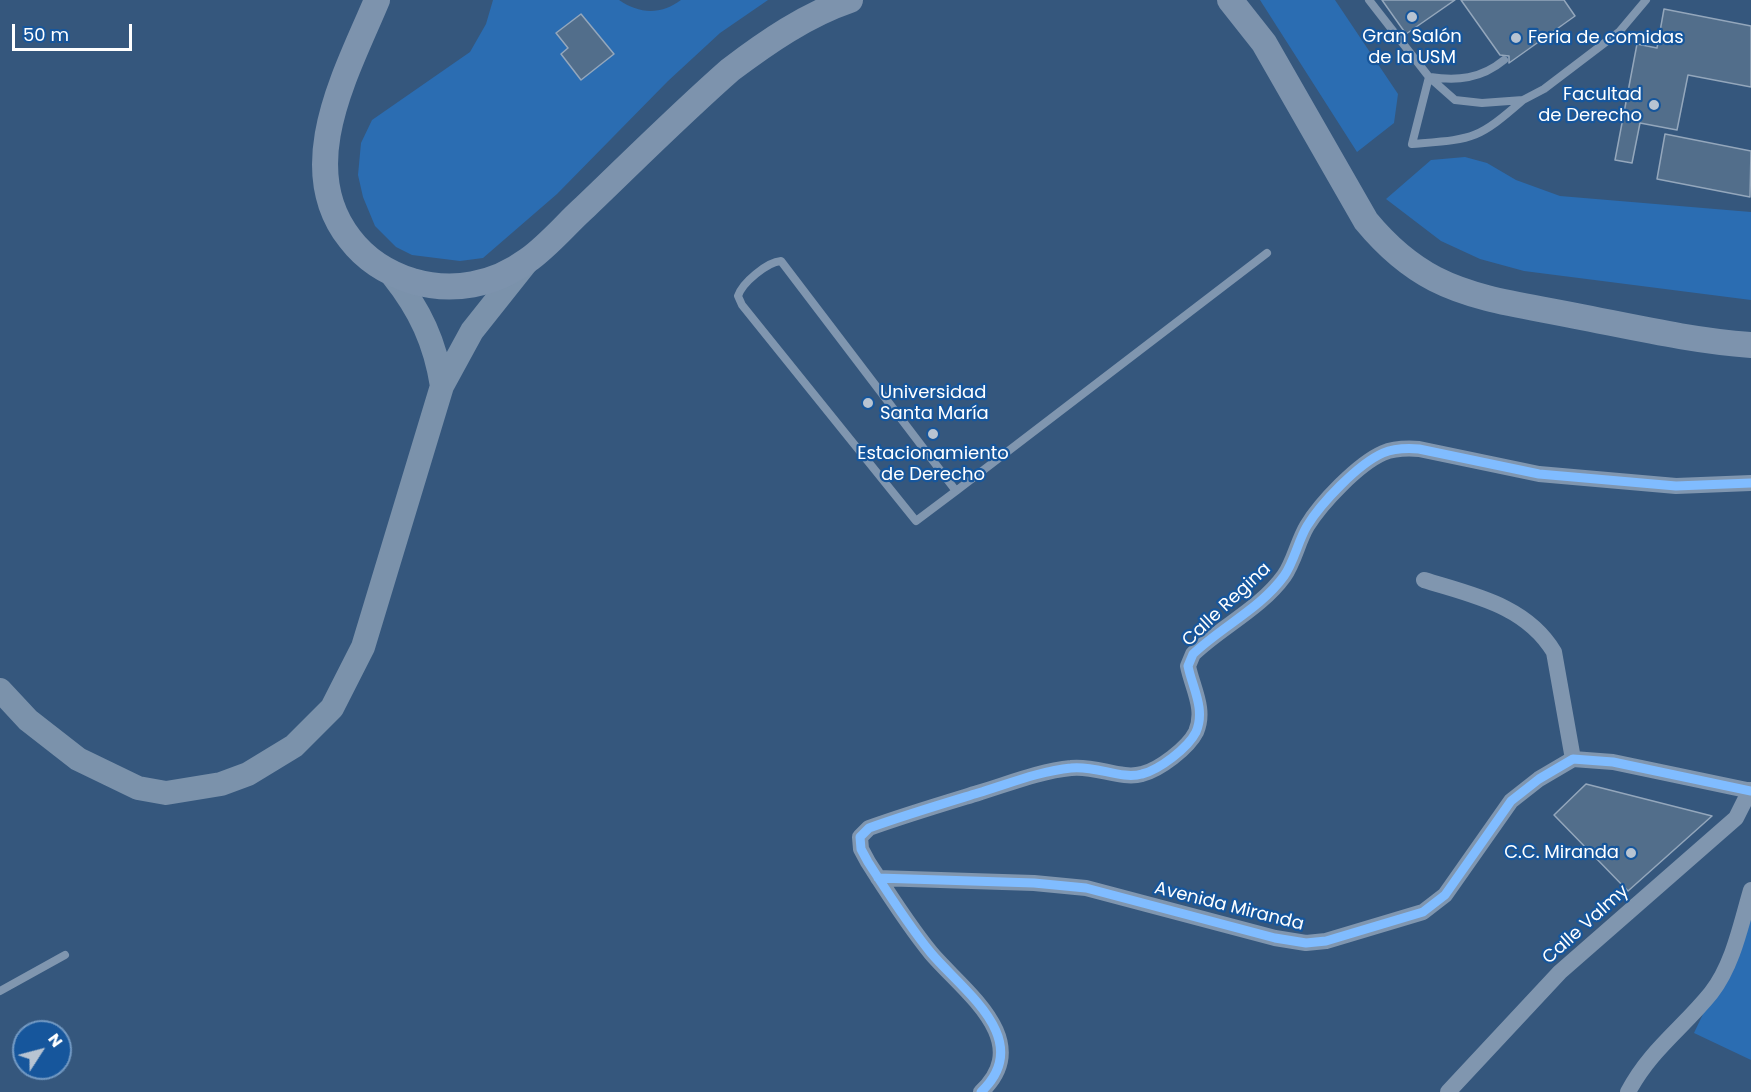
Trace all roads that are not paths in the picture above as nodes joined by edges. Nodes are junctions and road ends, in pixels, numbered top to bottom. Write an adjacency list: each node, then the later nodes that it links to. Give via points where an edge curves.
1 (377, 0): 11 (main road, via 341,84 328,135 325,178 333,212 342,229 368,258)
2 (850, 0): 10 (main road, via 812,15 730,70)
3 (1230, 0): 12 (main road, via 1264,43 1366,221 1417,269 1484,297 1606,322)
4 (1370, 0): 7 (lane)
5 (1646, 0): 8 (lane, via 1619,32 1544,89)
6 (1504, 60): 7 (lane, via 1466,79)
7 (1429, 77): 8 (lane, via 1455,100 1482,104); 8 (lane, via 1412,144 1473,138)
8 (1523, 100)
9 (1267, 253): 15 (lane)
10 (528, 260): 11 (main road, via 464,287 438,287); 13 (main road, via 472,332)
11 (393, 276): 13 (main road, via 426,325)
12 (1751, 345)
13 (442, 386): 17 (main road, via 363,647 332,708 313,730 275,759 248,774 195,790 166,793 138,788 78,759 28,720)
14 (1751, 483): 20 (street, Calle Regina, via 1676,486 1539,474 1419,449 1399,448 1382,453 1361,466 1308,524 1285,575 1271,590 1193,654 1188,666 1199,713 1196,732 1184,747 1145,774 1130,777 1091,767 1068,768 869,828 860,837 861,849)
15 (956, 491): 15 (lane, via 916,521 742,305 740,289 774,261 781,261)
16 (1424, 580): 18 (street, via 1507,608 1531,623 1546,639 1554,652)
17 (0, 690)
18 (1573, 759): 19 (street, via 1613,762); 20 (street, Avenida Miranda, via 1539,778 1511,801 1445,895 1424,912 1326,941 1306,943 1275,938 1086,888)
19 (1751, 791): 25 (street, Calle Valmy, via 1736,818 1560,972)
20 (878, 878): 24 (street, Calle Regina, via 930,952 972,994 996,1030 1000,1045 998,1064 994,1077)
21 (1751, 890): 26 (street, via 1728,965 1712,992 1653,1053)
22 (65, 955): 23 (lane)
23 (0, 991)
24 (981, 1092)
25 (1448, 1092)
26 (1628, 1092)

